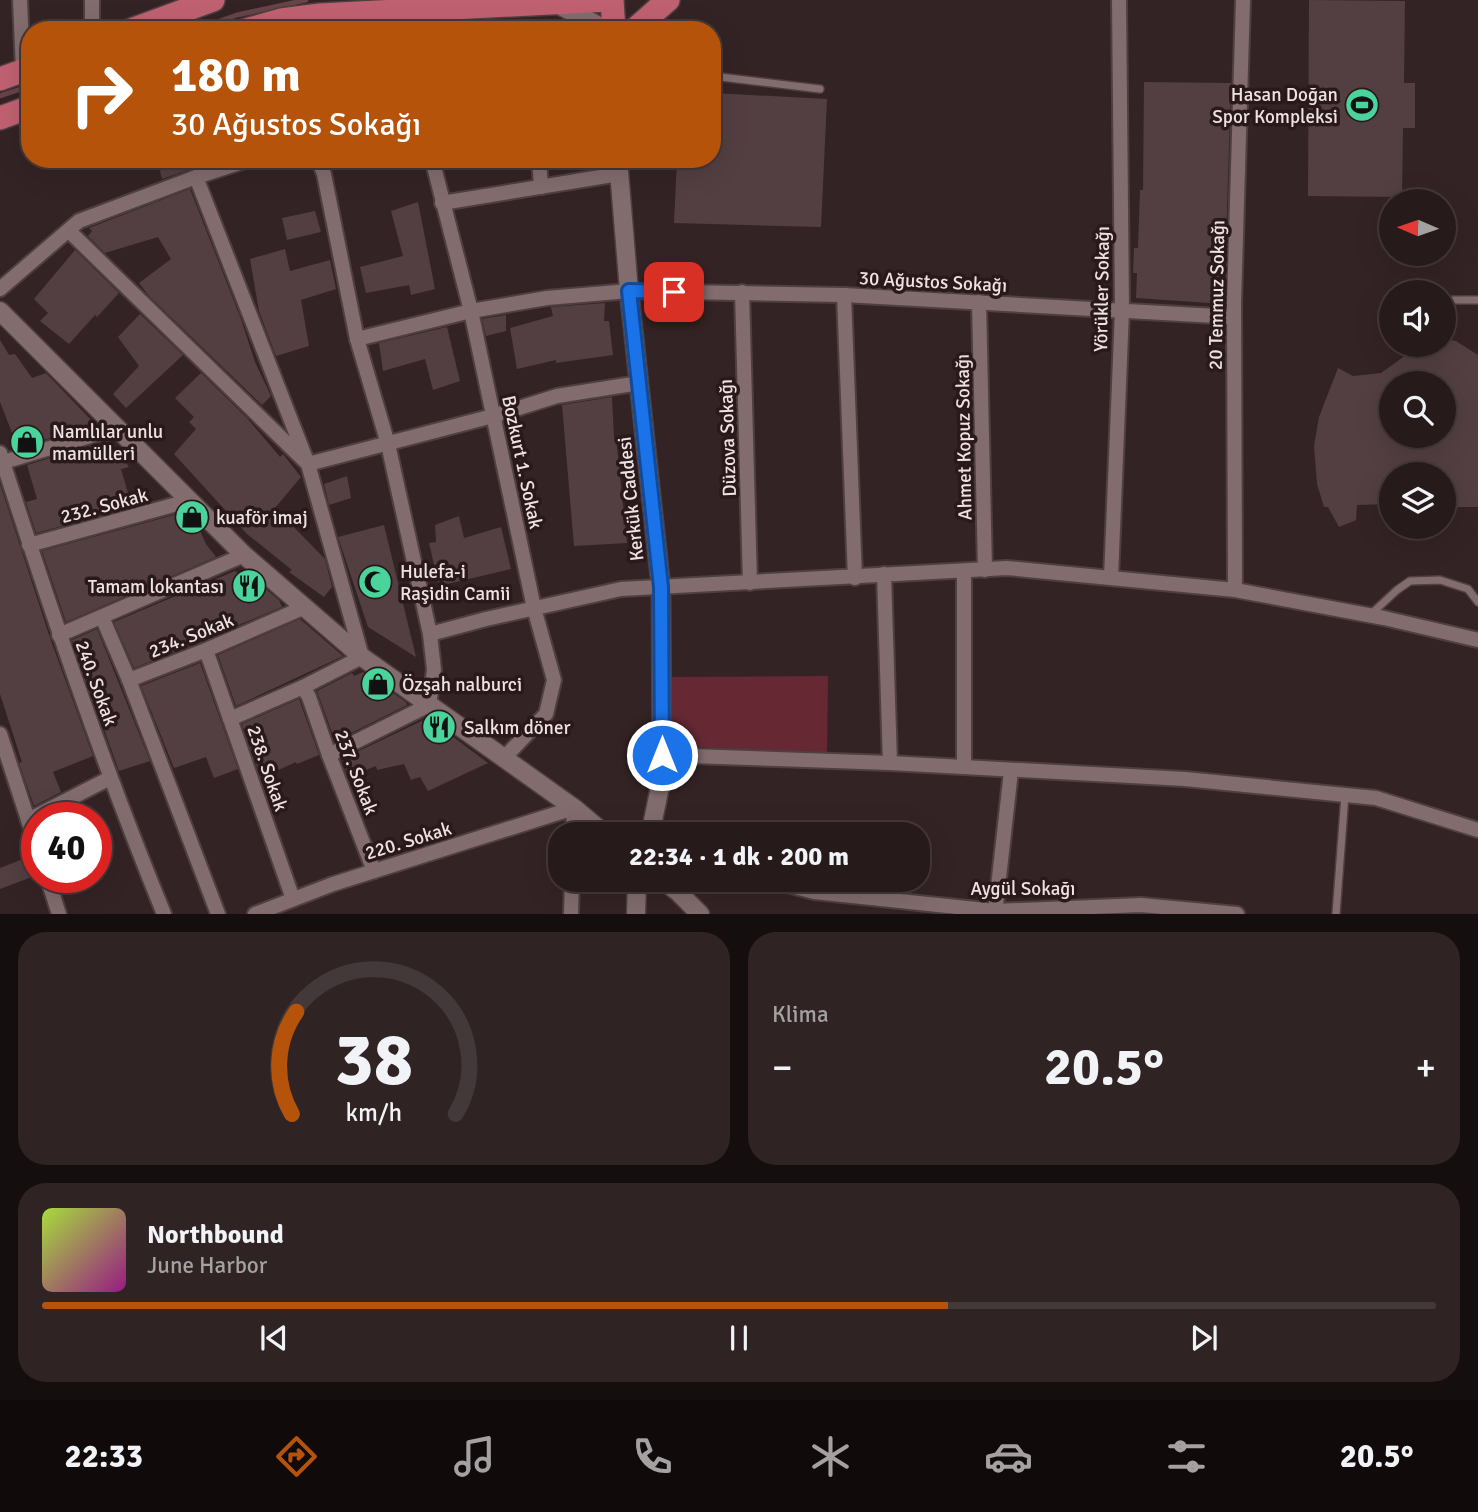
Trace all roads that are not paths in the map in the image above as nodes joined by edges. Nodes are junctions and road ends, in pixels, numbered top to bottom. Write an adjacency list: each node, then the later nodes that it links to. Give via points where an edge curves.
1 (20, 0): 9 (street)
2 (92, 0): 10 (street)
3 (610, 0): 8 (main road); 15 (main road)
4 (668, 0): 16 (main road)
5 (1119, 0): 42 (street, Yörükler Sokağı)
6 (1243, 0): 43 (street, 20 Temmuz Sokağı)
7 (199, 2): 11 (main road)
8 (555, 3): 13 (main road); 14 (street)
9 (22, 21)
10 (92, 21)
11 (153, 21)
12 (278, 21): 13 (main road, via 320,15)
13 (399, 21)
14 (589, 21)
15 (613, 21)
16 (644, 21)
17 (21, 72): 19 (main road)
18 (721, 77): 20 (lane)
19 (0, 79)
20 (820, 89)
21 (21, 110): 22 (main road)
22 (0, 118)
23 (224, 168): 29 (street)
24 (322, 168): 44 (street)
25 (434, 168): 31 (street, Bozkurt 1. Sokak)
26 (540, 168): 30 (street)
27 (615, 168): 30 (street)
28 (619, 168): 34 (street, Kerkük Caddesi)
29 (196, 177): 32 (street, via 79,221); 50 (street)
30 (541, 187): 31 (street)
31 (442, 203): 41 (street, Bozkurt 1. Sokak)
32 (69, 231): 33 (street); 50 (street)
33 (0, 289)
34 (629, 291): 35 (street, 30 Ağustos Sokağı); 41 (street, 30 Ağustos Sokağı); 45 (street, Kerkük Caddesi)
35 (742, 292): 36 (street, 30 Ağustos Sokağı); 59 (street, Düzova Sokağı)
36 (844, 295): 39 (street, 30 Ağustos Sokağı); 57 (street)
37 (1456, 300): 38 (lane)
38 (1478, 300)
39 (979, 302): 42 (street, 30 Ağustos Sokağı); 54 (street, Ahmet Kopuz Sokağı)
40 (0, 311): 47 (street)
41 (471, 311): 44 (street, 30 Ağustos Sokağı); 46 (street, Bozkurt 1. Sokak)
42 (1122, 311): 43 (street, 30 Ağustos Sokağı); 58 (street, Yörükler Sokağı)
43 (1234, 317): 61 (street, 20 Temmuz Sokağı)
44 (357, 339): 48 (street)
45 (639, 383): 46 (street, via 557,396); 60 (street, Kerkük Caddesi)
46 (493, 416): 48 (street); 64 (street, Bozkurt 1. Sokak)
47 (117, 428): 49 (street); 51 (street)
48 (388, 444): 50 (street); 67 (street)
49 (1, 459): 52 (street, 240. Sokak)
50 (307, 464): 71 (street)
51 (188, 501): 52 (street, 232. Sokak); 53 (street)
52 (29, 545): 68 (street, 240. Sokak)
53 (244, 555): 63 (street); 66 (street)
54 (985, 570): 55 (street); 58 (street)
55 (964, 571): 56 (street); 81 (street)
56 (884, 574): 57 (street); 80 (street)
57 (855, 578): 59 (street)
58 (1111, 578): 61 (street)
59 (750, 583): 60 (street)
60 (661, 587): 64 (street, via 621,589); 78 (street, Kerkük Caddesi)
61 (1235, 590): 65 (street)
62 (1478, 603): 65 (lane, via 1468,589 1440,580 1410,581)
63 (305, 607): 70 (street, 234. Sokak); 71 (street)
64 (534, 608): 67 (street); 79 (street, Bozkurt 1. Sokak, via 554,680 546,714)
65 (1370, 615): 69 (street)
66 (102, 617): 68 (street); 72 (street)
67 (430, 634): 74 (street, via 434,670)
68 (59, 635): 83 (street, 240. Sokak)
69 (1478, 640)
70 (206, 650): 72 (street, 234. Sokak); 75 (street, 238. Sokak)
71 (362, 657): 73 (street); 74 (street)
72 (129, 680): 103 (street)
73 (303, 687): 75 (street); 77 (street, 237. Sokak)
74 (429, 705): 77 (street); 79 (street)
75 (230, 719): 98 (street, 238. Sokak)
76 (0, 734): 85 (street)
77 (329, 755): 92 (street, 237. Sokak)
78 (662, 755): 80 (street); 90 (street, Kerkük Caddesi)
79 (504, 758): 87 (street)
80 (890, 763): 81 (street)
81 (964, 767): 82 (street)
82 (1011, 771): 84 (street, via 1185,779); 100 (street)
83 (110, 778): 86 (street); 102 (street, 240. Sokak)
84 (1345, 795): 91 (street, via 1376,798); 109 (lane)
85 (22, 802)
86 (63, 802)
87 (574, 808): 88 (street); 89 (street); 92 (street, 220. Sokak)
88 (573, 822)
89 (591, 822)
90 (653, 822)
91 (1478, 830)
92 (374, 871): 98 (street, 220. Sokak)
93 (572, 892): 105 (street)
94 (637, 892): 106 (street)
95 (678, 892): 107 (street)
96 (814, 892): 100 (street, Aygül Sokağı)
97 (52, 893): 101 (street)
98 (293, 899): 99 (street, 220. Sokak)
99 (276, 910): 104 (street, 220. Sokak)
100 (995, 912): 108 (street, Aygül Sokağı, via 1141,905)
101 (59, 914)
102 (164, 914)
103 (218, 914)
104 (255, 914)
105 (571, 914)
106 (636, 914)
107 (700, 914)
108 (1237, 914)
109 (1336, 914)

